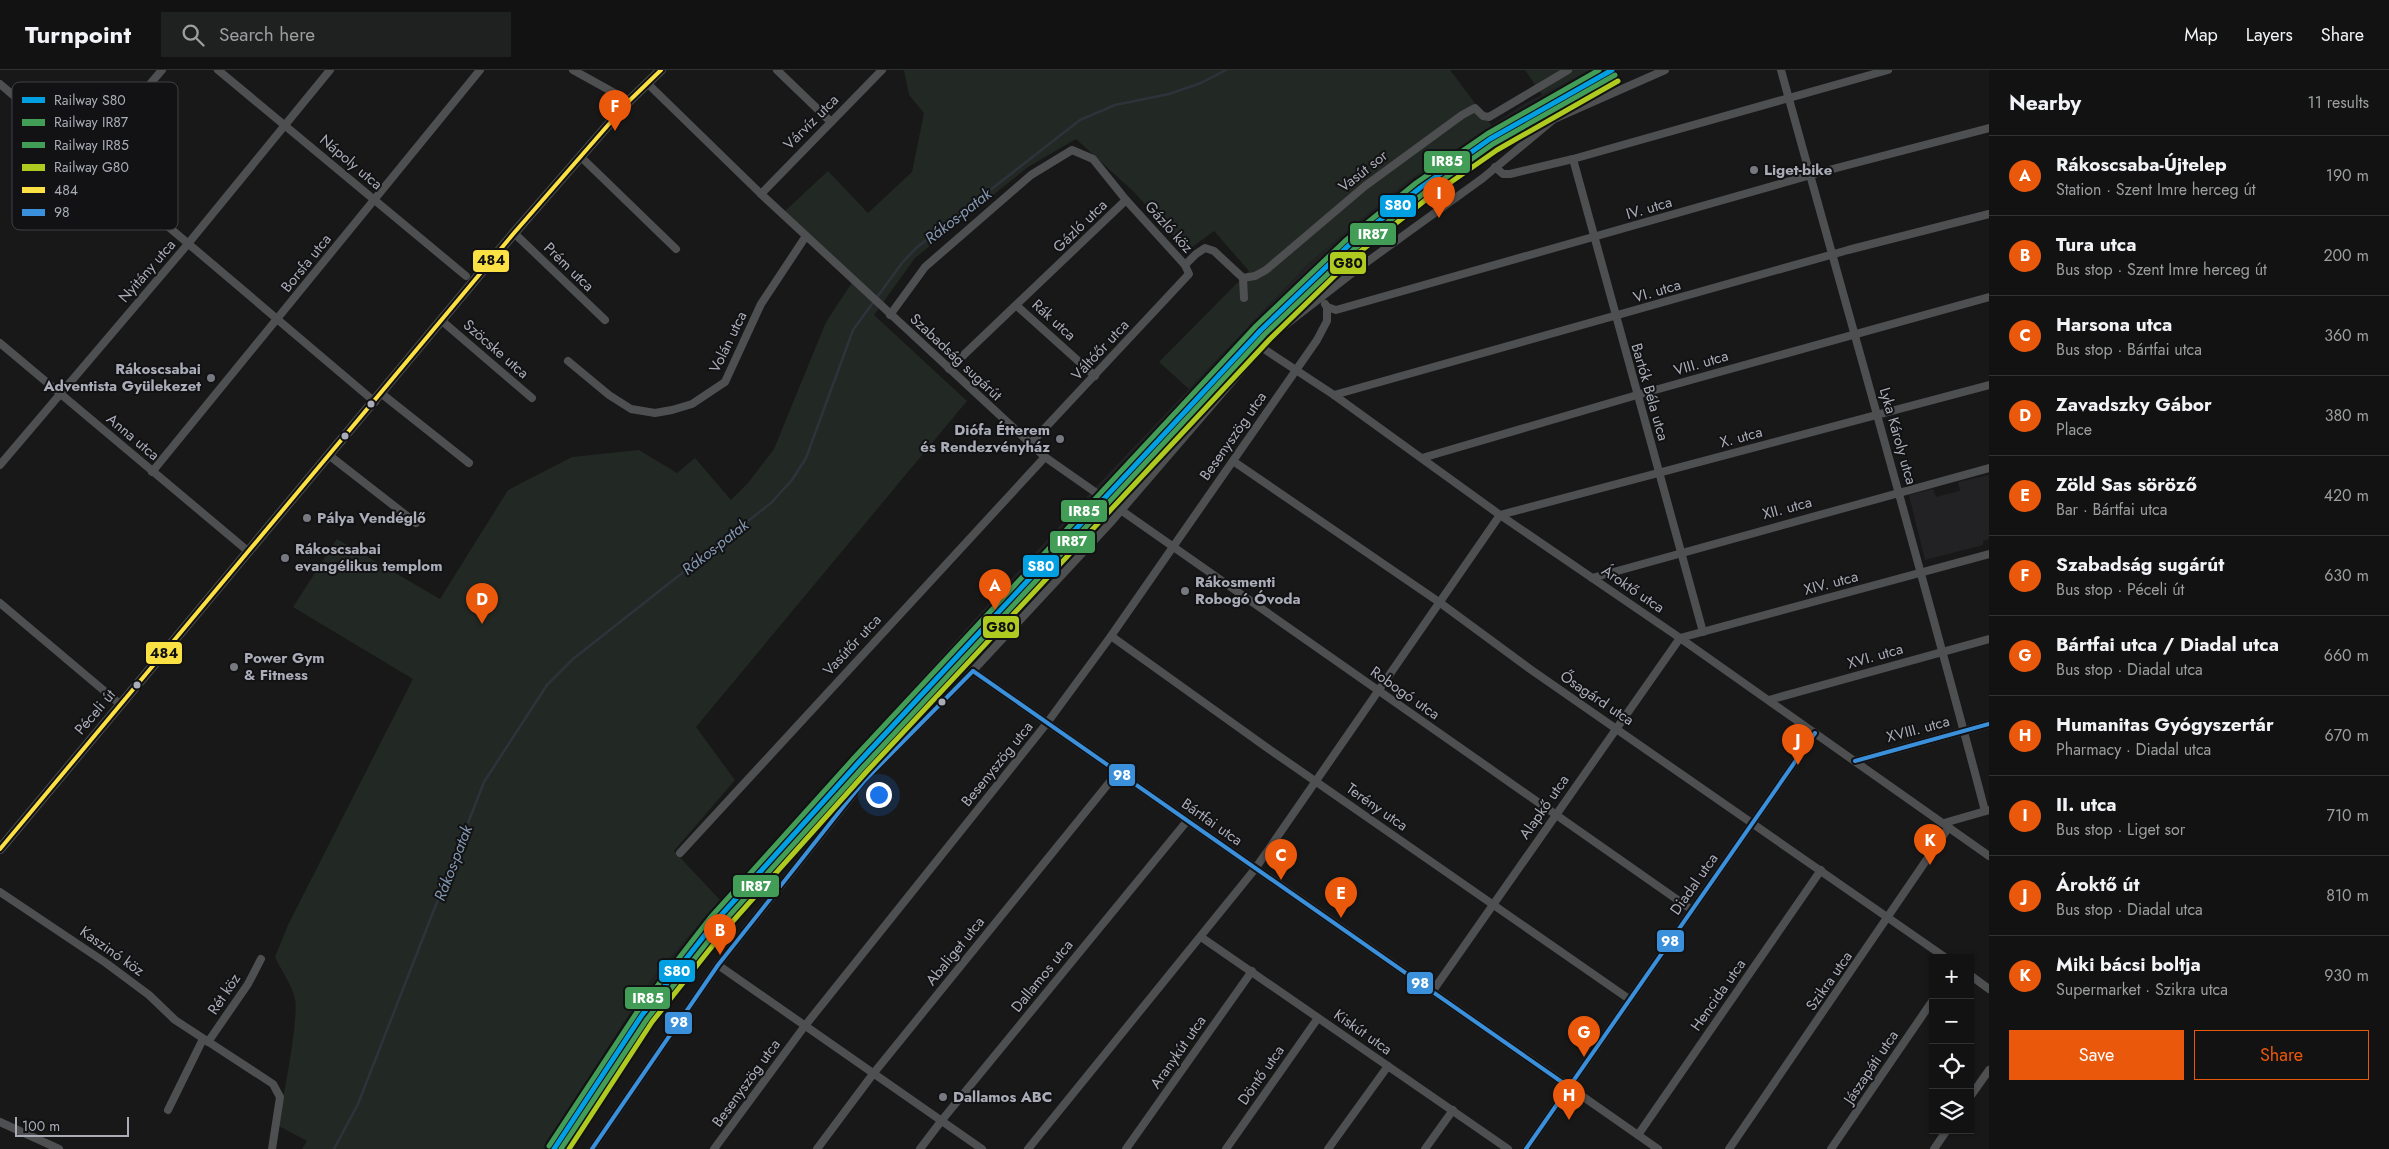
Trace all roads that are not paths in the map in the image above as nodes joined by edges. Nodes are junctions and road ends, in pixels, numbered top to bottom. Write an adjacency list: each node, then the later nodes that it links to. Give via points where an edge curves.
1 (162, 70): 13 (street)
2 (218, 70): 20 (street, Nápoly utca)
3 (330, 70): 20 (street, Nyitány utca)
4 (480, 70): 27 (street, Borsfa utca)
5 (573, 70): 18 (street)
6 (661, 70): 14 (main road, Péceli út)
7 (777, 70): 19 (street)
8 (882, 70): 19 (street, Várvíz utca)
9 (1568, 70): 40 (street, Vasút sor, via 1489,117 1475,108 1462,114 1364,186 1266,270)
10 (1664, 70): 24 (street, via 1554,119)
11 (1781, 70): 17 (street, Lyka Károly utca)
12 (1888, 70): 17 (street)
13 (152, 82)
14 (647, 83): 18 (main road, Péceli út); 26 (street, Szabadság sugárút)
15 (0, 84): 16 (street)
16 (12, 94)
17 (1788, 97): 23 (street); 25 (street, Lyka Károly utca)
18 (628, 101): 22 (main road, Péceli út)
19 (831, 122): 26 (street, Várvíz utca)
20 (285, 125): 27 (street, Nápoly utca); 34 (street, Nyitány utca)
21 (1989, 128): 25 (street, IV. utca)
22 (581, 156): 31 (main road, Péceli út); 35 (street)
23 (1573, 159): 24 (street, via 1510,174 1503,174); 33 (street, Bartók Béla utca)
24 (1495, 167): 43 (street)
25 (1810, 175): 33 (street, IV. utca); 36 (street, Lyka Károly utca)
26 (761, 194): 32 (street, Szabadság sugárút)
27 (375, 200): 39 (street, Nápoly utca); 48 (street, Borsfa utca)
28 (1126, 200): 37 (street, Gázló köz); 44 (street, Gázló utca); 46 (street, Gázló utca, via 1093,159 1072,150 1031,175 925,266)
29 (1989, 214): 36 (street, VI. utca)
30 (170, 230): 34 (street)
31 (514, 233): 49 (street, Prém utca); 50 (main road, Péceli út)
32 (806, 236): 46 (street, Szabadság sugárút); 54 (street, Volán utca, via 761,304 725,382 692,404 655,413 631,409)
33 (1593, 238): 45 (street, IV. utca, via 1336,310); 47 (street, Bartók Béla utca)
34 (187, 245): 48 (street); 59 (street, Nyitány utca)
35 (676, 249)
36 (1832, 255): 47 (street, VI. utca); 51 (street, Lyka Károly utca)
37 (1185, 265): 38 (street, Gázló köz); 40 (street, via 1205,248 1214,251)
38 (1189, 274): 57 (street, Váltóőr utca)
39 (466, 276)
40 (1243, 278): 41 (street)
41 (1244, 298)
42 (1989, 298): 51 (street, VIII. utca)
43 (1322, 299): 45 (street); 53 (street)
44 (1017, 306): 55 (street, Gázló utca); 57 (street, Rák utca)
45 (1327, 307): 56 (street, Besenyszög utca, via 1327,321)
46 (887, 312): 55 (street, Szabadság sugárút)
47 (1615, 317): 61 (street, VI. utca); 62 (street, Bartók Béla utca)
48 (278, 320): 64 (street); 74 (street, Borsfa utca)
49 (605, 320)
50 (442, 321): 60 (main road, Péceli út); 63 (street, Szöcske utca)
51 (1854, 334): 62 (street, VIII. utca); 65 (street, Lyka Károly utca)
52 (0, 343): 59 (street, Anna utca)
53 (1260, 347): 56 (street, Ároktő utca); 78 (street)
54 (568, 361)
55 (949, 369): 66 (street, Szabadság sugárút)
56 (1296, 371): 61 (street, Ároktő utca); 70 (street, Besenyszög utca)
57 (1095, 376): 66 (street, Váltóőr utca)
58 (1989, 385): 65 (street, X. utca)
59 (60, 394): 72 (street, Nyitány utca); 74 (street, Anna utca)
60 (382, 394): 64 (main road, Péceli út); 71 (street)
61 (1334, 395): 69 (street, Ároktő utca)
62 (1637, 395): 69 (street, VIII. utca); 75 (street, Bartók Béla utca)
63 (532, 398)
64 (375, 402): 67 (main road, Péceli út)
65 (1878, 414): 75 (street, X. utca); 76 (street, Lyka Károly utca)
66 (1030, 444): 68 (street, Szabadság sugárút)
67 (330, 456): 80 (street); 82 (main road, Péceli út)
68 (1045, 457): 77 (street, Szabadság sugárút); 112 (street, Vasútőr utca)
69 (1422, 458): 79 (street, Ároktő utca)
70 (1233, 460): 81 (street, Besenyszög utca); 87 (street, Ősagárd utca)
71 (468, 463)
72 (0, 465)
73 (1989, 468): 76 (street, XII. utca)
74 (152, 472): 82 (street, Anna utca)
75 (1659, 473): 79 (street, X. utca); 83 (street, Bartók Béla utca)
76 (1900, 492): 83 (street, XII. utca); 85 (street, Lyka Károly utca)
77 (1102, 498): 78 (street, Robogó utca)
78 (1121, 511): 81 (street, Robogó utca); 94 (street)
79 (1500, 515): 86 (street, Ároktő utca); 87 (street)
80 (416, 522)
81 (1172, 547): 90 (street, Besenyszög utca); 95 (street, Robogó utca)
82 (249, 552): 97 (main road, Péceli út)
83 (1680, 553): 86 (street, XII. utca); 89 (street, Bartók Béla utca)
84 (1989, 554): 85 (street, XIV. utca)
85 (1922, 572): 89 (street, XIV. utca); 93 (street, Lyka Károly utca)
86 (1592, 578): 91 (street, Ároktő utca)
87 (1439, 602): 95 (street); 100 (street, Ősagárd utca)
88 (0, 603): 97 (street)
89 (1703, 632): 91 (street, XIV. utca)
90 (1110, 636): 98 (street, Besenyszög utca); 105 (street, Terény utca)
91 (1680, 638): 96 (street, Ároktő utca); 100 (street, Alapkő utca)
92 (1989, 639): 93 (street, XVI. utca)
93 (1942, 652): 96 (street, XVI. utca); 101 (street, Lyka Károly utca)
94 (973, 671): 98 (street, Bártfai utca); 123 (street, via 864,781)
95 (1379, 692): 105 (street); 107 (street, Robogó utca)
96 (1769, 700): 102 (street, Ároktő utca)
97 (121, 705): 111 (main road, Péceli út)
98 (1047, 723): 104 (street, Bártfai utca); 131 (street, Besenyszög utca)
99 (1989, 724): 101 (street, XVIII. utca)
100 (1617, 728): 107 (street, Alapkő utca); 109 (street, Ősagárd utca)
101 (1964, 731): 103 (street, XVIII. utca); 106 (street, Lyka Károly utca)
102 (1815, 733): 103 (street, Ároktő utca); 109 (street, Diadal utca)
103 (1855, 761): 110 (street, Ároktő utca)
104 (1117, 772): 108 (street, Bártfai utca); 135 (street, Abaliget utca)
105 (1316, 781): 114 (street); 117 (street, Terény utca)
106 (1987, 810): 110 (street)
107 (1557, 816): 117 (street, Alapkő utca); 118 (street, Robogó utca)
108 (1187, 821): 114 (street, Bártfai utca); 140 (street, Dallamos utca)
109 (1753, 823): 115 (street, Ősagárd utca); 118 (street, Diadal utca)
110 (1947, 825): 113 (street, Ároktő utca); 119 (street, Szikra utca)
111 (0, 850)
112 (680, 852)
113 (1989, 856)
114 (1255, 869): 120 (street); 127 (street, Bártfai utca)
115 (1821, 870): 119 (street, Ősagárd utca); 143 (street, Hencida utca)
116 (0, 892): 132 (street, Kaszinó köz, via 106,963 149,995 174,1020)
117 (1494, 904): 127 (street, Alapkő utca); 128 (street, Terény utca)
118 (1692, 910): 128 (street, Diadal utca)
119 (1888, 919): 121 (street, Ősagárd utca); 159 (street, Szikra utca)
120 (1201, 937): 124 (street, Kiskút utca); 151 (street)
121 (1940, 954)
122 (261, 959): 132 (street, Rét köz, via 248,984)
123 (718, 965): 131 (street); 146 (street)
124 (1252, 971): 130 (street, Kiskút utca); 152 (street, Aranykút utca)
125 (1974, 978): 126 (street)
126 (1989, 989)
127 (1432, 992): 136 (street, Bártfai utca)
128 (1630, 999): 136 (street, Diadal utca)
129 (1929, 1006): 160 (street, Jászapáti utca)
130 (1318, 1018): 133 (street, Kiskút utca); 153 (street, Döntő utca)
131 (804, 1027): 135 (street); 147 (street, Besenyszög utca)
132 (205, 1041): 138 (street); 145 (street, Kaszinó köz, via 278,1090 279,1112)
133 (1388, 1066): 139 (street, Kiskút utca); 154 (street)
134 (1989, 1070): 137 (street)
135 (873, 1074): 140 (street); 148 (street, Abaliget utca)
136 (1569, 1087): 143 (street, Bártfai utca); 157 (street, Diadal utca)
137 (1974, 1091)
138 (168, 1110)
139 (1453, 1110): 155 (street); 156 (street, Kiskút utca)
140 (942, 1120): 149 (street, Dallamos utca); 150 (street)
141 (0, 1122): 144 (street)
142 (1944, 1134): 161 (street)
143 (1638, 1135): 158 (street, Bártfai utca)
144 (59, 1149)
145 (272, 1149)
146 (592, 1149)
147 (714, 1149)
148 (817, 1149)
149 (920, 1149)
150 (982, 1149)
151 (1028, 1149)
152 (1126, 1149)
153 (1226, 1149)
154 (1328, 1149)
155 (1425, 1149)
156 (1508, 1149)
157 (1526, 1149)
158 (1658, 1149)
159 (1729, 1149)
160 (1831, 1149)
161 (1934, 1149)

